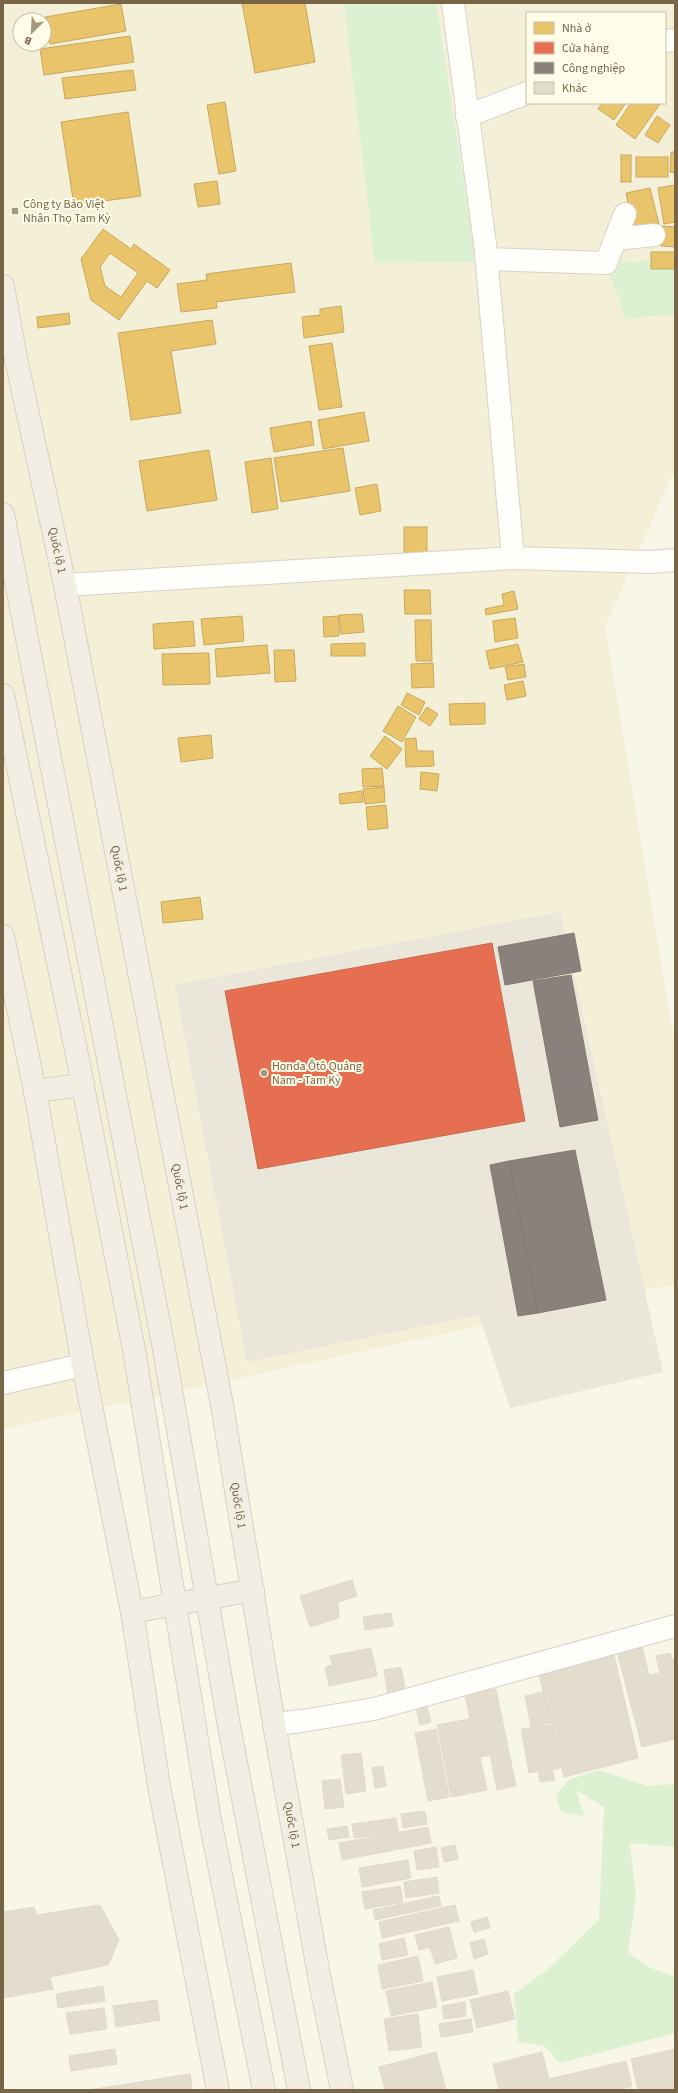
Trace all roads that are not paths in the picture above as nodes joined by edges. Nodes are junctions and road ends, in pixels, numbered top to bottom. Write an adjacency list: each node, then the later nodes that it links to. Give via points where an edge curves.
1 (453, 3): 3 (street)
2 (526, 93): 3 (street)
3 (467, 116): 7 (street)
4 (625, 214): 6 (street)
5 (654, 235): 6 (street)
6 (616, 239): 7 (street, via 606,263 487,259)
7 (486, 254): 10 (street)
8 (3, 286): 12 (highway, Quốc lộ 1, via 16,359)
9 (3, 514): 20 (highway, via 164,1349)
10 (514, 558): 11 (street, via 651,562); 12 (street)
11 (675, 560)
12 (65, 585): 19 (highway, Quốc lộ 1, via 222,1405)
13 (3, 695): 15 (highway)
14 (3, 936): 16 (highway)
15 (82, 1085): 16 (highway); 21 (highway, via 134,1350)
16 (35, 1091): 17 (highway)
17 (84, 1365): 18 (street); 22 (highway)
18 (3, 1383)
19 (253, 1590): 20 (highway); 24 (highway, Quốc lộ 1)
20 (207, 1598): 21 (highway); 27 (highway)
21 (175, 1604): 22 (highway); 26 (highway, via 210,1820)
22 (132, 1612): 25 (highway, via 159,1786)
23 (675, 1626): 24 (street, via 374,1709)
24 (274, 1724): 28 (highway, Quốc lộ 1)
25 (218, 2090)
26 (264, 2090)
27 (299, 2090)
28 (342, 2090)

